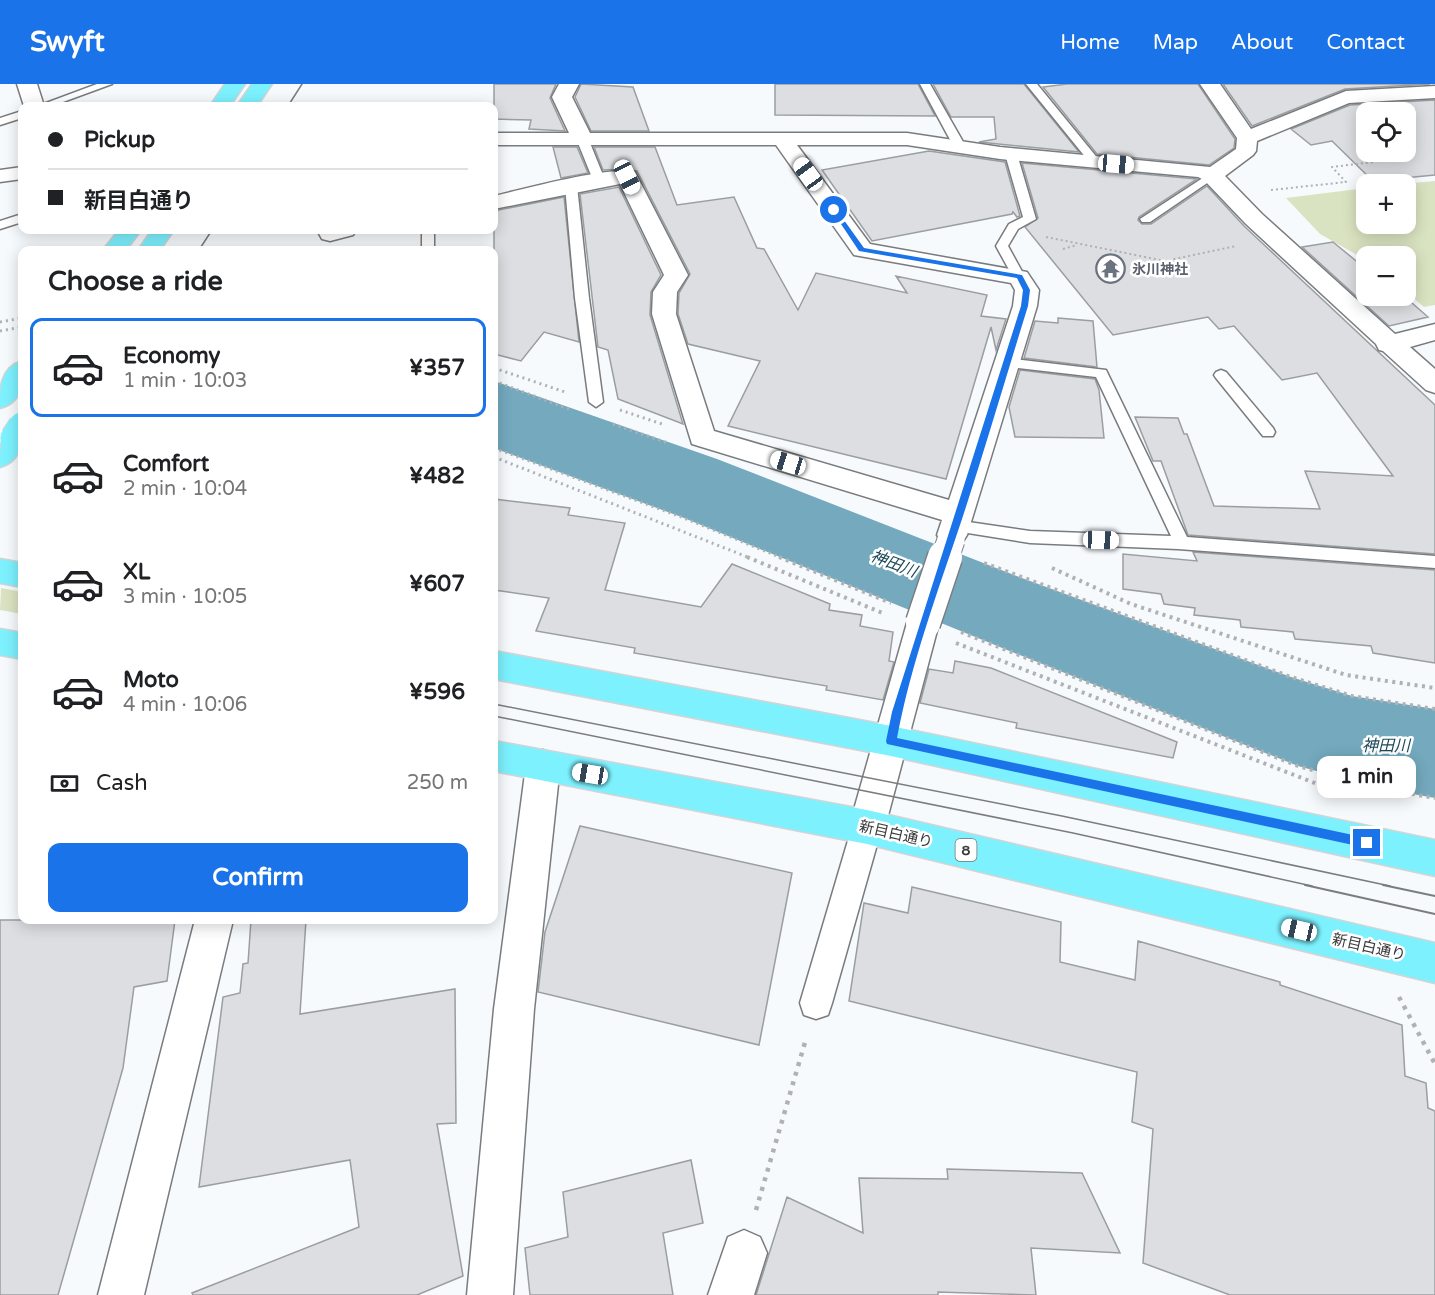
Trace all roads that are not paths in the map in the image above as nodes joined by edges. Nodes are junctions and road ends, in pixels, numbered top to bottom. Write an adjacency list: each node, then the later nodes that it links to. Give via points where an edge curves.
1 (27, 84): 12 (street)
2 (107, 84): 13 (lane)
3 (235, 84): 14 (main road)
4 (262, 84): 15 (main road)
5 (569, 84): 18 (street, via 562,97)
6 (925, 84): 22 (lane)
7 (1031, 84): 24 (lane)
8 (1210, 84): 19 (street)
9 (1367, 84): 11 (street)
10 (1435, 92): 11 (street)
11 (1346, 97): 19 (street)
12 (33, 102)
13 (55, 102)
14 (223, 102)
15 (250, 102)
16 (18, 115): 17 (lane)
17 (0, 122)
18 (582, 138): 20 (street); 21 (street); 28 (lane)
19 (1247, 138): 26 (street, via 1246,151)
20 (498, 139)
21 (782, 139): 22 (street, via 907,139); 34 (street, via 862,250)
22 (960, 147): 23 (street)
23 (1011, 154): 24 (street); 34 (lane, via 1030,219 1013,227 1002,246)
24 (1095, 162): 26 (street)
25 (18, 174): 27 (street)
26 (1212, 175): 32 (lane); 36 (street)
27 (0, 176)
28 (599, 180): 29 (street); 44 (street, via 627,177 675,275 665,292 664,314 702,437)
29 (571, 186): 30 (street); 42 (lane)
30 (498, 201)
31 (18, 219): 33 (lane)
32 (1146, 219)
33 (0, 225)
34 (1019, 277): 37 (street, via 1027,290 1025,306)
35 (1435, 332): 36 (street)
36 (1388, 344): 40 (street)
37 (1006, 363): 44 (street); 45 (lane, via 1101,373)
38 (18, 375): 41 (main road)
39 (1221, 375): 43 (lane)
40 (1435, 384)
41 (0, 399)
42 (596, 402)
43 (1268, 432)
44 (955, 527): 45 (lane, via 1030,537); 52 (street, bridge, via 922,626)
45 (1182, 543): 46 (lane)
46 (1435, 562)
47 (0, 571): 48 (main road)
48 (18, 574)
49 (0, 642): 50 (main road)
50 (18, 645)
51 (498, 666): 52 (main road)
52 (891, 741): 55 (street); 56 (main road)
53 (498, 757): 54 (main road, 新目白通り / 8)
54 (543, 766): 55 (main road, 新目白通り / 8); 61 (street, via 514,1009)
55 (867, 826): 58 (main road, 新目白通り / 8); 59 (street)
56 (1435, 858)
57 (213, 924): 60 (street)
58 (1435, 963)
59 (816, 1003)
60 (121, 1295)
61 (490, 1295)

